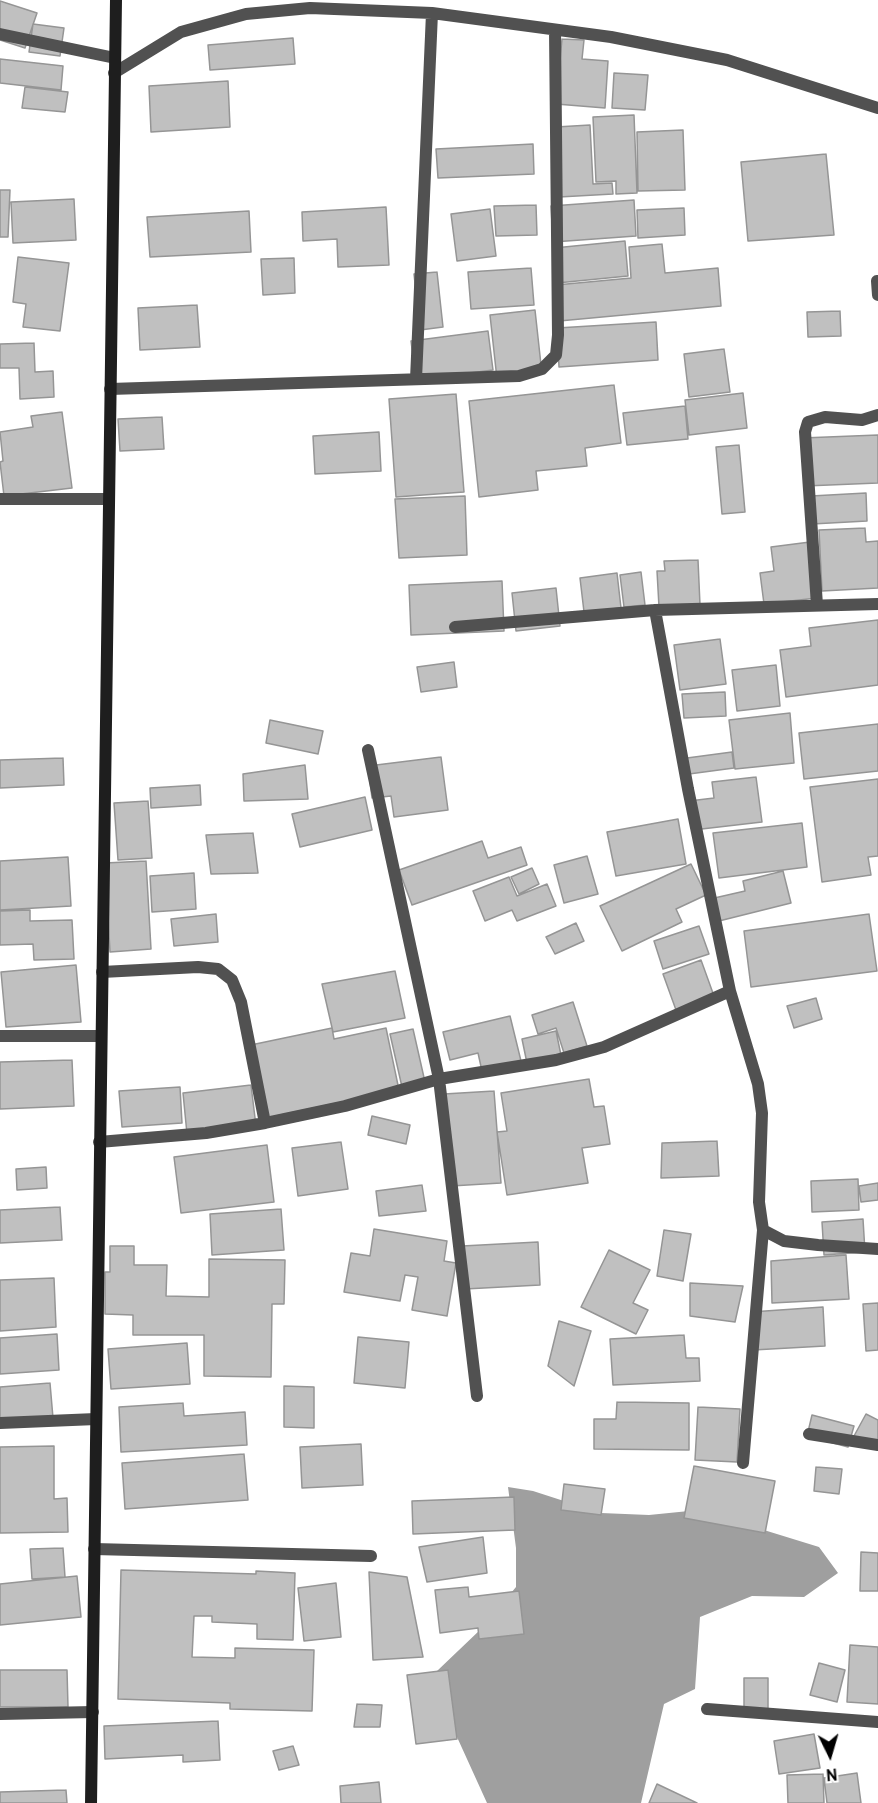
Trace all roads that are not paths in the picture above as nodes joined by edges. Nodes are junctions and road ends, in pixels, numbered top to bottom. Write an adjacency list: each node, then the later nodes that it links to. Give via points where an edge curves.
1 (116, 0): 5 (street)
2 (432, 13): 3 (street); 6 (street, via 310,8 246,14 181,32); 10 (street)
3 (555, 30): 7 (street, via 727,60); 10 (street, via 556,355 542,369 519,376)
4 (0, 34): 5 (street)
5 (115, 58): 6 (street)
6 (114, 73): 11 (street)
7 (878, 108)
8 (877, 281): 9 (street)
9 (878, 295)
10 (416, 379): 11 (street)
11 (110, 389): 14 (street)
12 (878, 415): 16 (street, via 862,420 825,417 808,422 805,432)
13 (0, 499): 14 (street)
14 (109, 499): 20 (street)
15 (878, 604): 16 (street)
16 (817, 605): 17 (street)
17 (655, 610): 18 (street); 21 (street)
18 (455, 627)
19 (368, 750): 24 (street)
20 (102, 972): 23 (street); 25 (street, via 198,967 218,969 232,980 241,1002)
21 (730, 991): 24 (street, via 604,1047 556,1060); 27 (street, via 759,1084 759,1202)
22 (0, 1036): 23 (street)
23 (101, 1036): 26 (street)
24 (439, 1079): 25 (street); 29 (street)
25 (265, 1124): 26 (street)
26 (99, 1142): 30 (street)
27 (763, 1230): 28 (street, via 784,1241); 34 (street)
28 (878, 1249)
29 (477, 1395)
30 (96, 1419): 31 (street); 35 (street)
31 (0, 1423)
32 (809, 1434): 33 (street)
33 (878, 1444)
34 (743, 1463)
35 (94, 1549): 36 (street); 38 (street)
36 (371, 1556)
37 (707, 1709): 40 (street)
38 (93, 1712): 39 (street); 41 (street)
39 (0, 1714)
40 (878, 1722)
41 (91, 1803)

